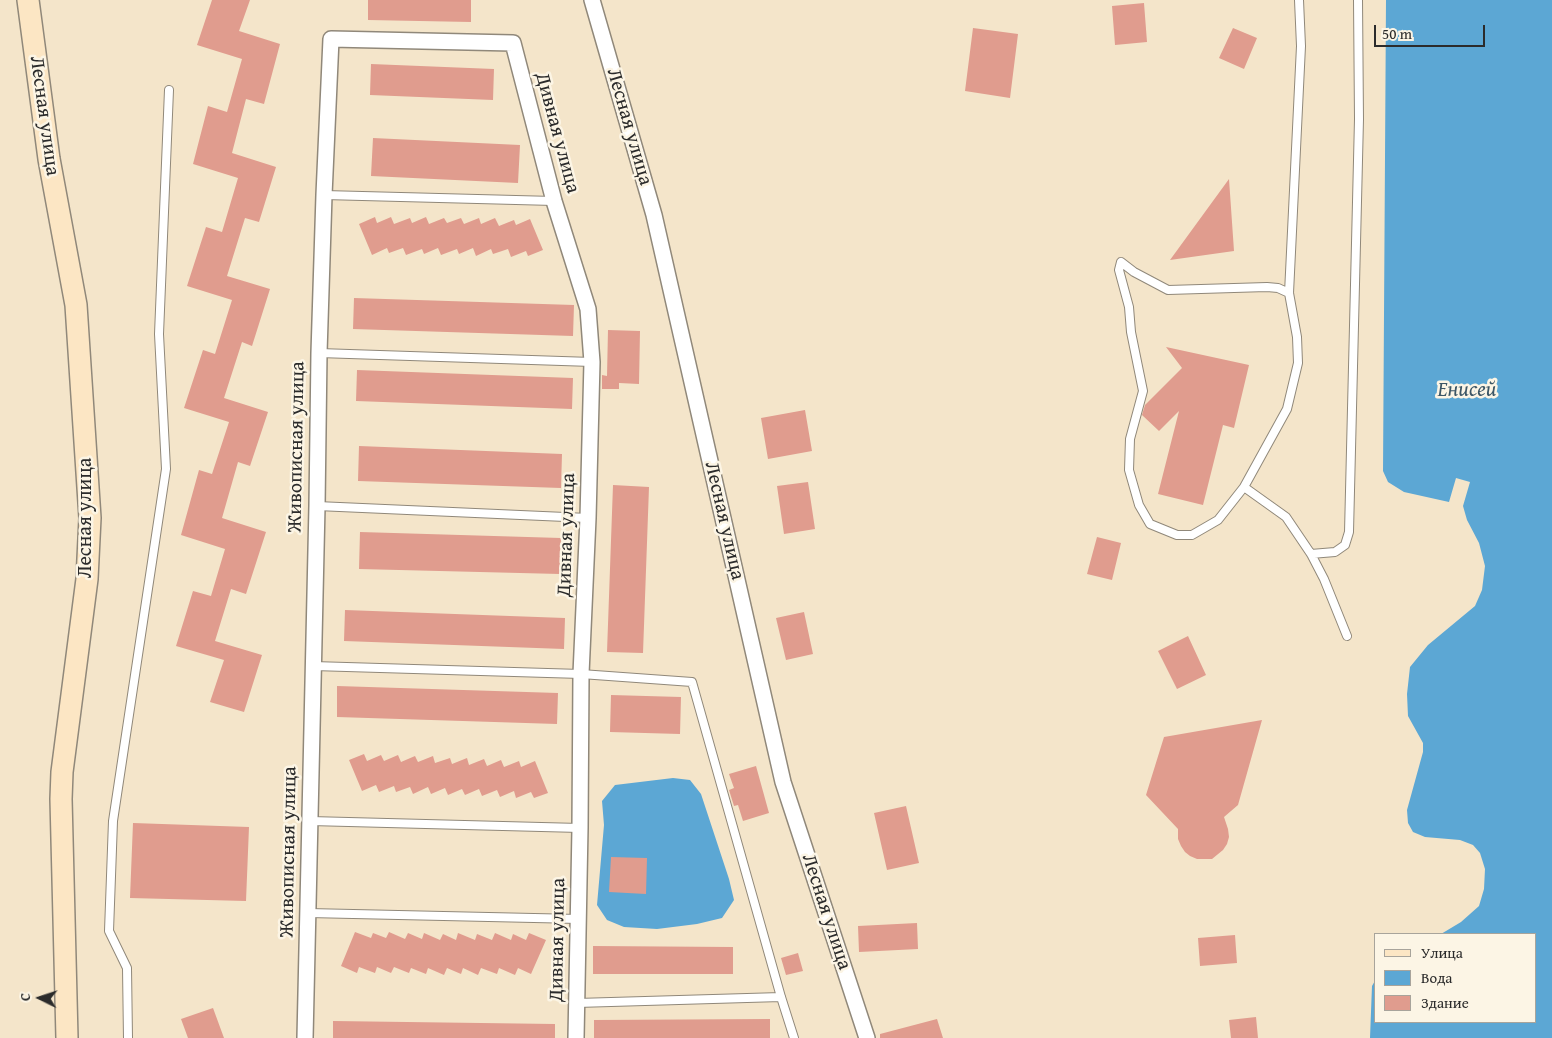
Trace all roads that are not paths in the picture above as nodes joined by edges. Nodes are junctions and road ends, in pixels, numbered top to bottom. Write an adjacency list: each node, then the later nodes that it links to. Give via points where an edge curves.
1 (28, 0): 25 (main road, Лесная улица, via 49,159 76,304 90,518 87,579 62,772)
2 (592, 0): 30 (street, Лесная улица, via 654,215 783,782)
3 (1299, 0): 9 (lane, via 1301,46)
4 (1358, 0): 15 (lane, via 1359,119 1349,532 1345,545 1335,552)
5 (513, 43): 7 (street, Живописная улица, via 331,39); 8 (street, Дивная улица)
6 (169, 90): 26 (lane, via 159,334 166,469 113,821 109,931 127,968)
7 (324, 196): 8 (lane); 10 (street, Живописная улица)
8 (554, 201): 11 (street, Дивная улица, via 588,309)
9 (1289, 293): 12 (lane, via 1298,363 1287,409); 12 (lane, via 1267,287 1168,290 1121,262 1119,270 1129,307 1143,391 1130,439 1129,470 1146,518 1150,524 1177,535 1192,535 1218,520)
10 (319, 353): 11 (lane); 13 (street, Живописная улица)
11 (592, 362): 14 (street, Дивная улица)
12 (1244, 487): 15 (lane, via 1286,517)
13 (317, 506): 14 (lane); 17 (street, Живописная улица)
14 (588, 518): 18 (street, Дивная улица)
15 (1311, 554): 16 (lane)
16 (1347, 636)
17 (313, 666): 18 (lane); 19 (street, Живописная улица)
18 (581, 674): 20 (street, Дивная улица); 23 (lane, via 692,682)
19 (310, 821): 20 (lane); 21 (street, Живописная улица)
20 (580, 828): 22 (street, Дивная улица)
21 (308, 913): 22 (lane); 27 (street, Живописная улица)
22 (578, 920): 24 (street, Дивная улица)
23 (781, 997): 24 (lane); 29 (lane)
24 (577, 1003): 28 (street, Дивная улица)
25 (67, 1038)
26 (128, 1038)
27 (305, 1038)
28 (576, 1038)
29 (794, 1038)
30 (867, 1038)

